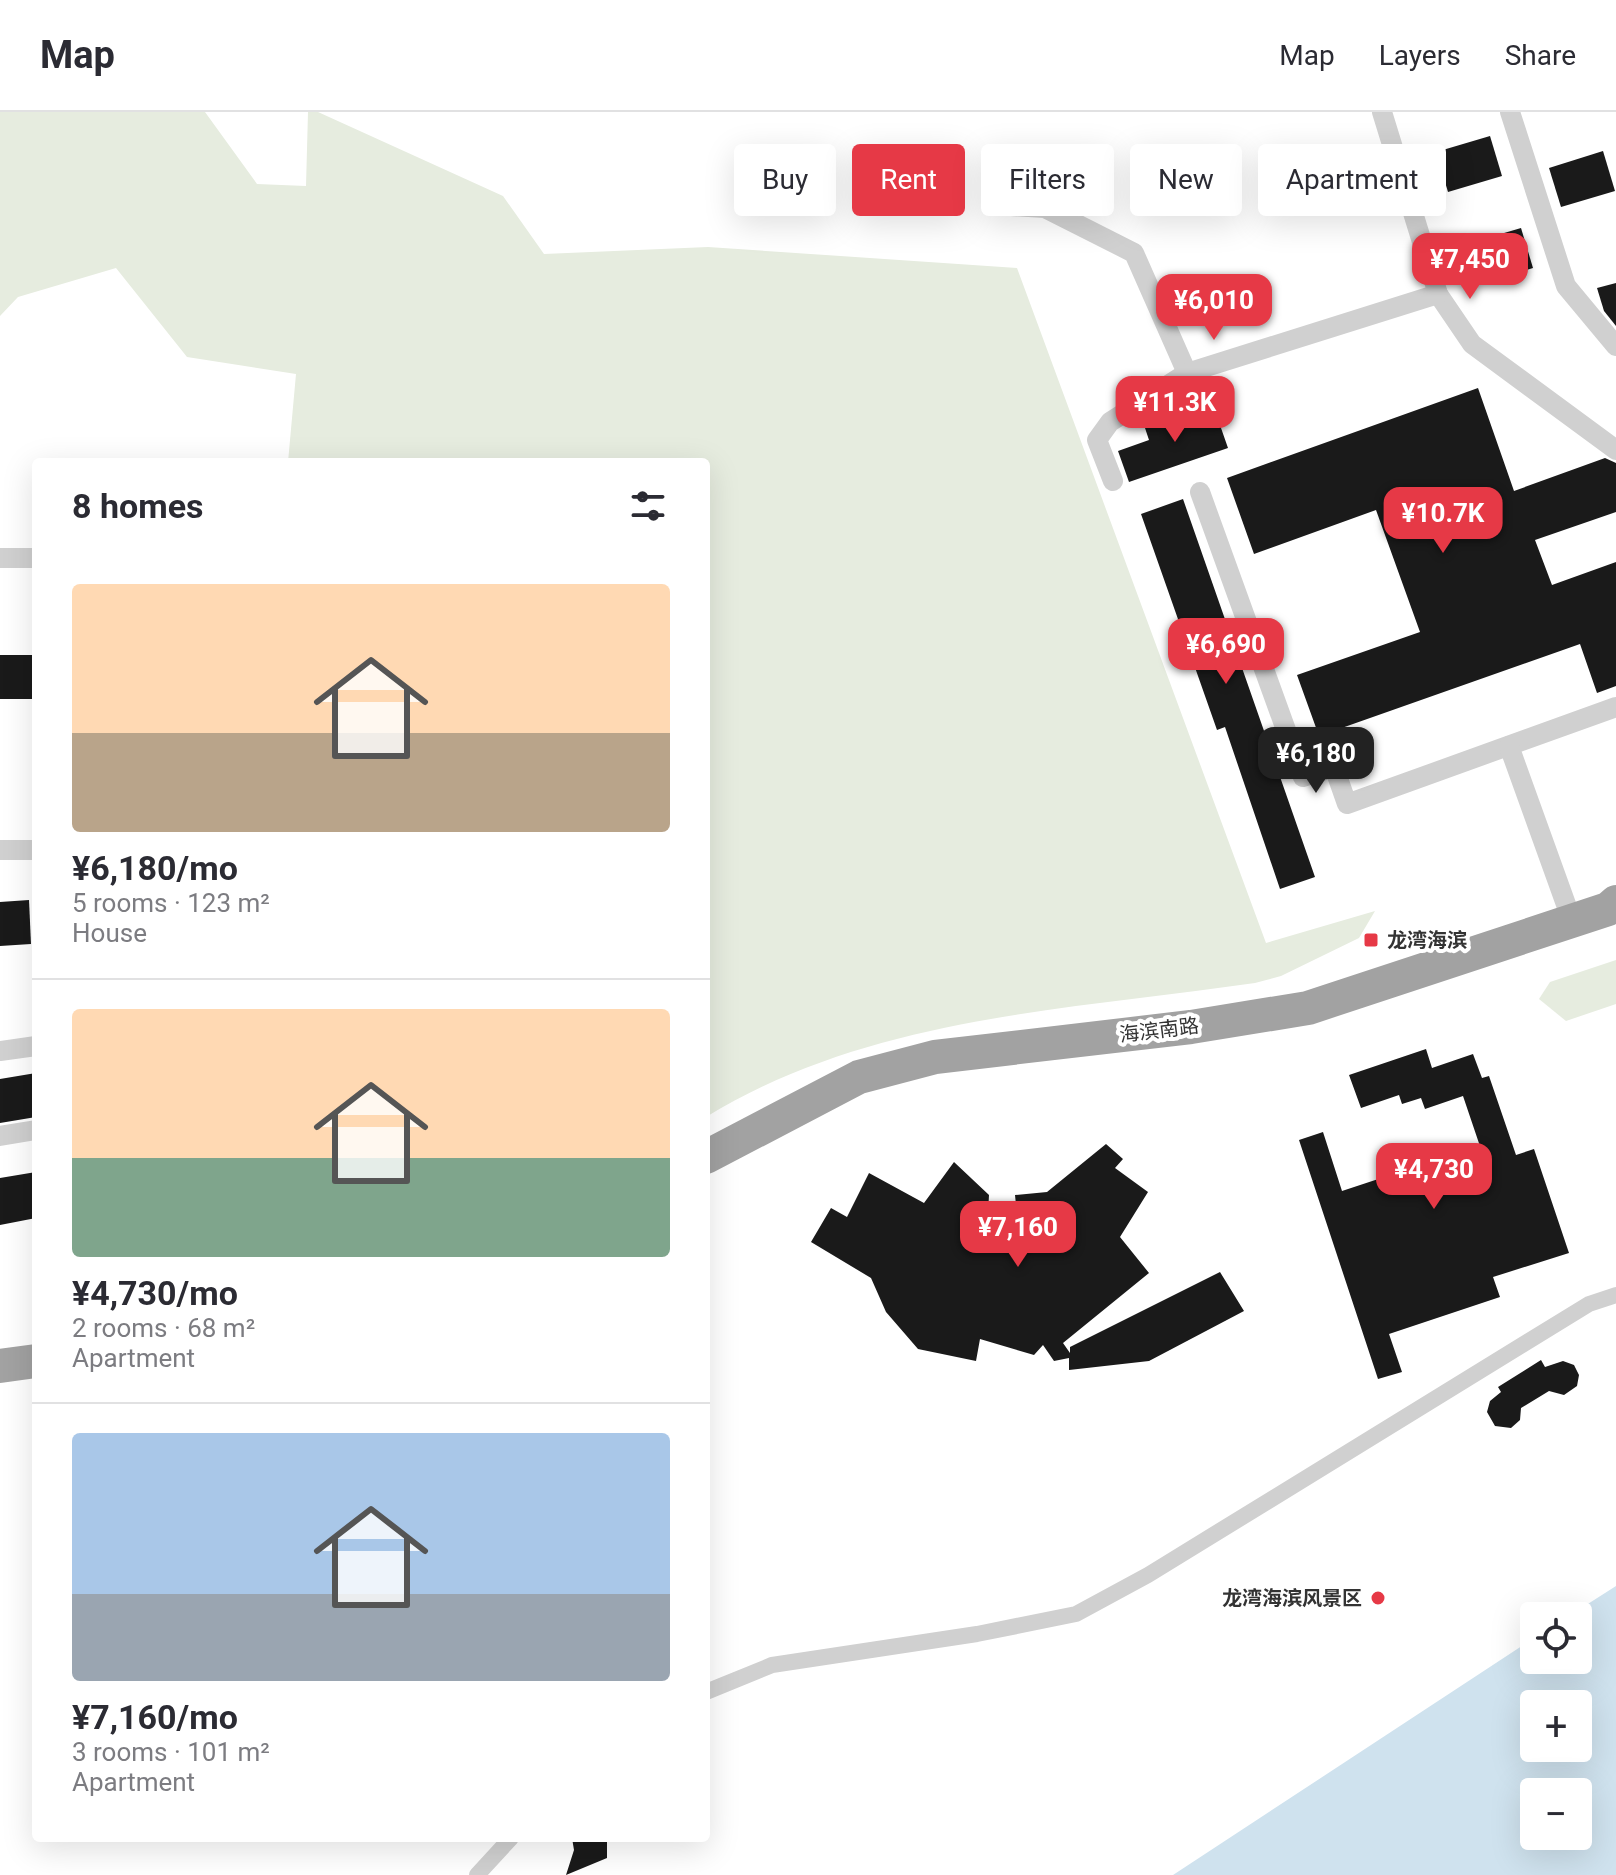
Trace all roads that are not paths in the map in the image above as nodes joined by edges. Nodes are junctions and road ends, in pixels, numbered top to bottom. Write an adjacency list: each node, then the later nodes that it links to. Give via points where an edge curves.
1 (1382, 112): 4 (street)
2 (1510, 112): 5 (street, via 1566,286)
3 (1061, 216): 6 (street, via 1134,253)
4 (1438, 294): 6 (street); 7 (street, via 1472,344)
5 (1616, 346)
6 (1187, 373): 8 (street, via 1110,422 1097,440)
7 (1616, 450)
8 (1113, 481)
9 (1200, 492): 13 (street, via 1303,777 1334,767 1347,804)
10 (0, 558): 11 (street)
11 (32, 558)
12 (1616, 707): 13 (street)
13 (1509, 746): 17 (street)
14 (0, 850): 15 (street)
15 (32, 850)
16 (1614, 907): 17 (highway, 海滨南路); 23 (highway, 海滨南路, via 1312,1028 938,1075 853,1104)
17 (1572, 921): 22 (highway, 海滨南路, via 1308,1008 935,1057 859,1077)
18 (32, 1047): 19 (street)
19 (0, 1051)
20 (32, 1131): 21 (street)
21 (0, 1136)
22 (710, 1155)
23 (710, 1176)
24 (1616, 1295): 29 (street, via 1589,1304 1076,1614 772,1665)
25 (32, 1341): 26 (highway)
26 (0, 1346)
27 (32, 1362): 28 (highway)
28 (0, 1366)
29 (710, 1690)
30 (507, 1842): 31 (street)
31 (477, 1875)

